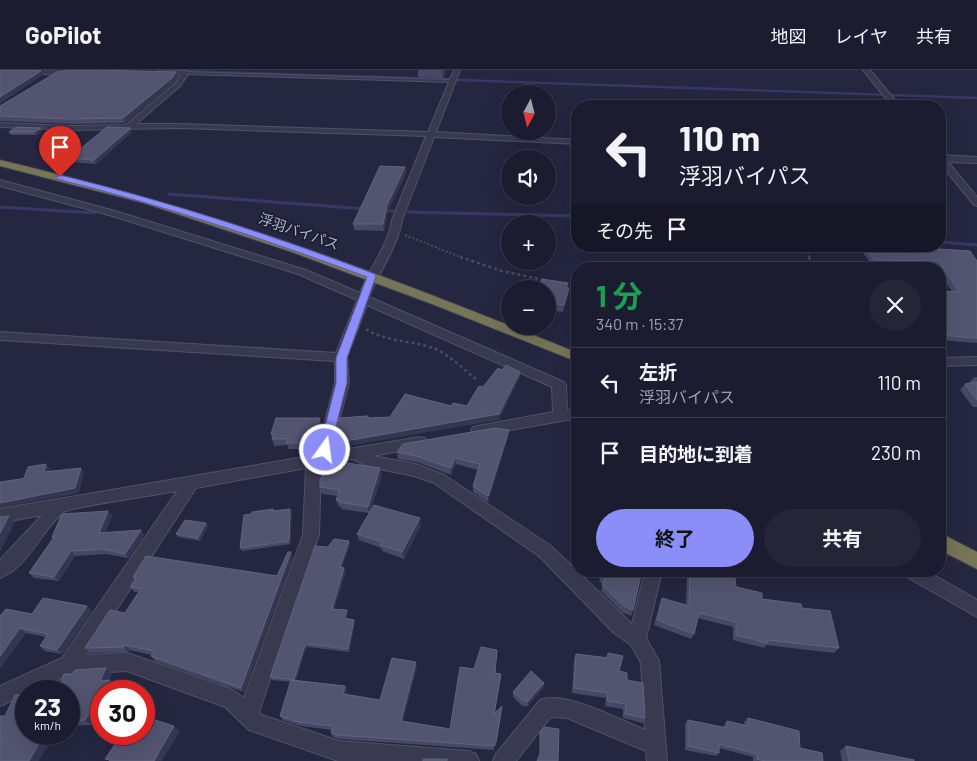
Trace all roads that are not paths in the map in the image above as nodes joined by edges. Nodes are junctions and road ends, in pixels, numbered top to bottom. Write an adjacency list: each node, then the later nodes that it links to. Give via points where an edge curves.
1 (22, 70): 7 (street)
2 (78, 70): 3 (street); 7 (street)
3 (88, 70)
4 (457, 70): 10 (street)
5 (866, 70): 11 (street)
6 (147, 72): 8 (street)
7 (56, 73): 9 (street)
8 (186, 73): 10 (lane); 13 (street, via 178,84)
9 (48, 78)
10 (452, 81): 14 (street)
11 (890, 100)
12 (0, 125): 13 (street)
13 (127, 128): 14 (street, via 180,126)
14 (431, 136): 15 (street); 22 (street, via 397,220 395,233)
15 (571, 142)
16 (946, 158): 17 (street)
17 (977, 160)
18 (0, 164): 22 (highway, 浮羽バイパス, via 111,190 303,250)
19 (946, 165): 21 (street)
20 (0, 183): 23 (street, via 112,212 264,259)
21 (977, 203)
22 (372, 276): 23 (street); 25 (highway, 浮羽バイパス)
23 (363, 298): 26 (street); 30 (street, via 560,385)
24 (0, 336): 26 (street)
25 (571, 355)
26 (342, 358): 34 (street, via 342,383)
27 (977, 361): 28 (street)
28 (946, 362)
29 (571, 414): 30 (street)
30 (560, 416): 31 (street)
31 (464, 434)
32 (434, 439): 33 (street)
33 (356, 454): 34 (street); 44 (street, via 369,461 416,470 439,479 545,551)
34 (318, 460): 35 (street); 47 (street, via 311,534)
35 (191, 483): 36 (street); 45 (street)
36 (60, 506): 37 (street); 40 (street)
37 (0, 516)
38 (946, 544): 39 (highway)
39 (977, 561)
40 (0, 570)
41 (653, 577): 44 (street)
42 (921, 577): 43 (street)
43 (977, 609)
44 (637, 640): 48 (street, via 650,661)
45 (69, 665): 46 (street); 47 (street, via 127,662 231,698)
46 (0, 696)
47 (248, 715): 49 (street, via 256,723 339,751)
48 (657, 753): 50 (street, via 567,708 547,707)
49 (469, 761)
50 (503, 761)

